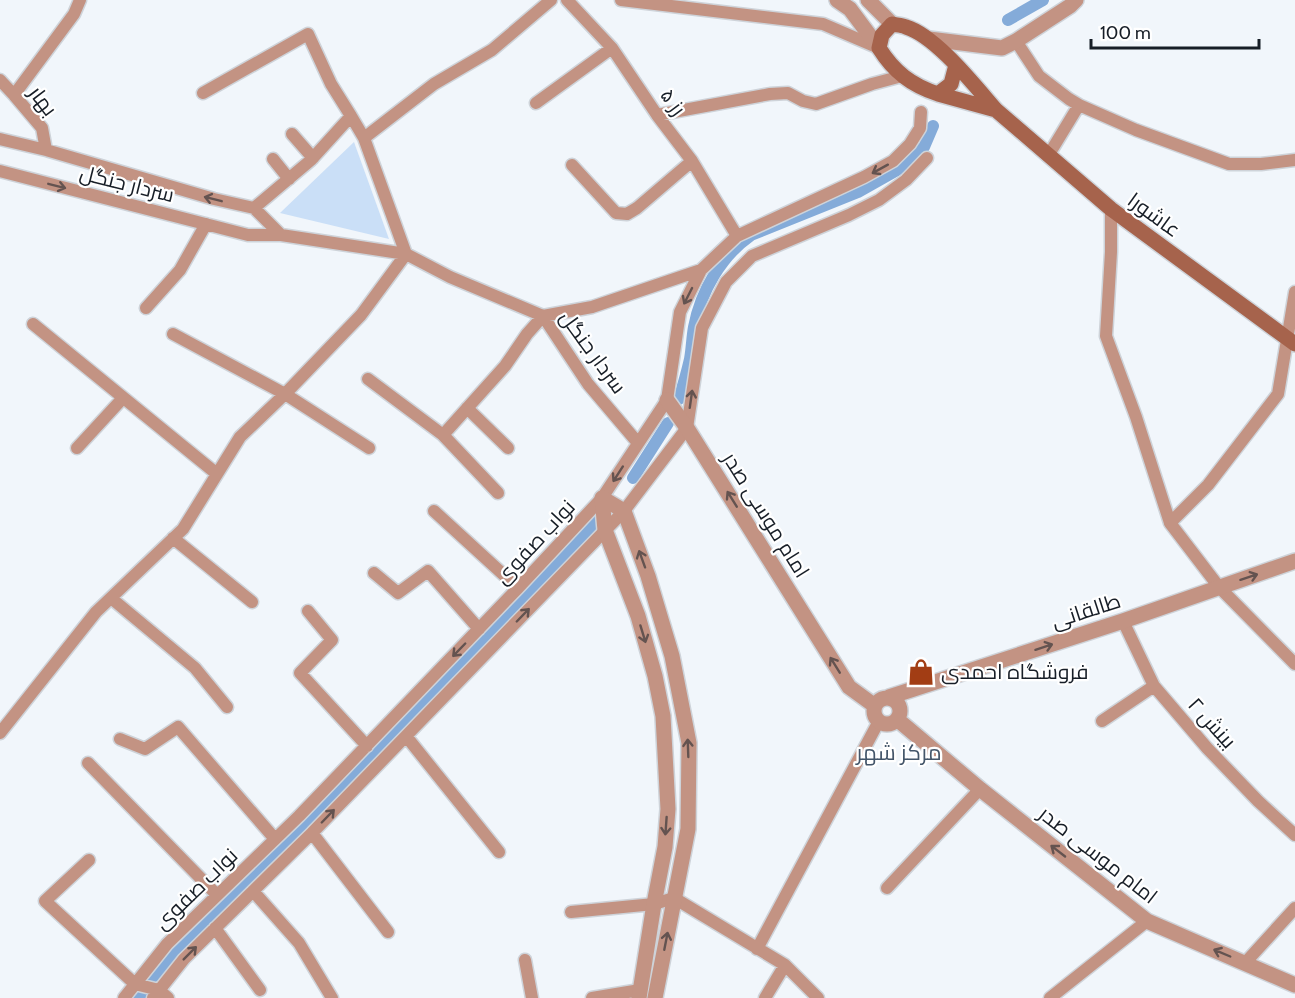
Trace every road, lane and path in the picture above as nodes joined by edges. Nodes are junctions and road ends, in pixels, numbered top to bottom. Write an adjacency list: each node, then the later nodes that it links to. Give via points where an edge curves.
1 (80, 0): 18 (street, via 74,14)
2 (551, 0): 26 (street, via 492,50 434,84)
3 (567, 0): 11 (street, رز ۵)
4 (621, 0): 12 (street, via 823,24)
5 (837, 0): 12 (street, via 850,9)
6 (868, 0): 8 (street)
7 (1076, 0): 10 (street)
8 (892, 24): 9 (main road, عاشورا); 12 (main road, via 882,35)
9 (929, 39): 10 (street, via 1002,48); 13 (main road, عاشورا)
10 (1016, 41): 20 (street, via 1039,76)
11 (612, 48): 19 (street); 23 (street, رز ۵)
12 (879, 48): 14 (main road)
13 (956, 65): 17 (main road, via 951,84); 21 (main road, عاشورا)
14 (902, 76): 17 (main road); 23 (street, via 816,104 788,93 770,94)
15 (0, 80): 18 (street, بهار)
16 (203, 93): 24 (street, via 308,34)
17 (938, 93): 21 (main road)
18 (14, 95): 28 (street, بهار, via 42,128)
19 (536, 103)
20 (1079, 105): 29 (street); 33 (street, via 1228,164)
21 (996, 110): 29 (main road, عاشورا)
22 (921, 112): 42 (street, نواب صفوی, one-way to 42, via 920,128 893,161)
23 (657, 115): 34 (street, رز ۵)
24 (351, 116): 26 (street); 30 (street)
25 (292, 134): 30 (street)
26 (364, 138): 43 (street)
27 (0, 140): 28 (street, سردار جنگل)
28 (46, 150): 38 (street, سردار جنگل, one-way to 28)
29 (1048, 156): 39 (main road, عاشورا)
30 (313, 158): 37 (street)
31 (927, 158): 56 (street, نواب صفوی, one-way to 31, via 702,328 726,282 752,256 879,200)
32 (273, 159): 37 (street)
33 (1295, 160)
34 (692, 161): 35 (street, via 627,214 616,213); 42 (street, رز ۵)
35 (572, 165)
36 (0, 171): 40 (street, سردار جنگل, one-way to 40)
37 (289, 179): 38 (street)
38 (254, 208): 41 (street)
39 (1111, 209): 50 (main road, عاشورا); 67 (street, via 1106,336)
40 (206, 224): 41 (street, سردار جنگل, via 248,235); 46 (street, via 180,270)
41 (281, 235): 43 (street, سردار جنگل)
42 (737, 236): 44 (street, نواب صفوی)
43 (406, 254): 47 (street, سردار جنگل); 52 (street, via 361,315)
44 (701, 270): 47 (street, via 592,307); 54 (street, نواب صفوی, one-way to 54, via 680,312)
45 (1295, 292): 50 (street)
46 (146, 308)
47 (543, 316): 55 (street); 58 (street, سردار جنگل, via 588,384)
48 (33, 324): 53 (street)
49 (173, 334): 52 (street)
50 (1291, 341): 67 (street, via 1278,394 1208,485)
51 (368, 379): 57 (street)
52 (285, 394): 60 (street); 62 (street, via 240,437)
53 (123, 398): 59 (street); 62 (street)
54 (667, 400): 56 (street, امام موسی صدر); 58 (street, نواب صفوی)
55 (467, 408): 57 (street); 61 (street)
56 (687, 428): 66 (street, نواب صفوی); 83 (street, امام موسی صدر, one-way to 56, via 849,687)
57 (443, 435): 63 (street)
58 (638, 443): 64 (street, نواب صفوی, one-way to 64)
59 (77, 448)
60 (369, 448)
61 (508, 448)
62 (217, 474): 69 (street, via 183,529)
63 (498, 493)
64 (602, 498): 66 (street); 68 (street); 73 (street, نواب صفوی)
65 (434, 511): 73 (street)
66 (624, 511): 68 (street, نواب صفوی); 100 (street, one-way to 66, via 688,829 689,743 672,656)
67 (1170, 523): 72 (street)
68 (605, 530): 87 (street, نواب صفوی, one-way to 68); 101 (street, one-way to 101, via 638,616 663,716 668,808)
69 (173, 538): 74 (street); 75 (street)
70 (1295, 561): 72 (street, طالقانی, one-way to 70)
71 (374, 573): 78 (street, via 398,593 428,571)
72 (1219, 587): 77 (street, طالقانی); 79 (street)
73 (518, 588): 78 (street, نواب صفوی)
74 (111, 598): 82 (street, via 195,668); 86 (street)
75 (252, 602)
76 (308, 611): 89 (street, via 332,640 300,673)
77 (1123, 621): 80 (street, بینش ۲); 81 (street, طالقانی, one-way to 77)
78 (479, 629): 89 (street, نواب صفوی, one-way to 89)
79 (1295, 664)
80 (1154, 686): 85 (street); 93 (street, بینش ۲, via 1207,748)
81 (889, 697): 83 (street, via 882,699); 84 (street, via 901,708)
82 (227, 707)
83 (877, 714): 84 (street, via 882,723); 107 (street)
84 (897, 720): 91 (street, امام موسی صدر)
85 (1102, 721)
86 (0, 733)
87 (406, 736): 92 (street, نواب صفوی, one-way to 87); 95 (street)
88 (120, 739): 94 (street, via 145,749 178,727)
89 (367, 746): 94 (street, نواب صفوی)
90 (88, 763): 99 (street)
91 (980, 789): 97 (street); 104 (street, امام موسی صدر, one-way to 91)
92 (312, 833): 98 (street, نواب صفوی); 106 (street)
93 (1295, 835)
94 (275, 839): 99 (street, نواب صفوی)
95 (499, 852)
96 (90, 860): 111 (street, via 45,901)
97 (887, 888)
98 (253, 891): 105 (street, نواب صفوی); 117 (street, via 299,943)
99 (217, 895): 111 (street, نواب صفوی, via 167,944)
100 (674, 898): 101 (street); 107 (street); 120 (street, one-way to 100)
101 (654, 904): 103 (street); 114 (street)
102 (1295, 908): 109 (street)
103 (571, 912)
104 (1147, 921): 109 (street, امام موسی صدر, one-way to 104); 123 (street)
105 (215, 928): 113 (street); 115 (street, نواب صفوی, one-way to 105, via 184,959)
106 (388, 932)
107 (757, 949): 110 (street)
108 (525, 960): 118 (street)
109 (1245, 963): 112 (street, امام موسی صدر)
110 (785, 965): 121 (street); 122 (street)
111 (135, 984): 115 (street); 116 (street, نواب صفوی)
112 (1295, 985)
113 (260, 990)
114 (640, 994): 119 (street)
115 (160, 995)
116 (124, 998)
117 (332, 998)
118 (532, 998)
119 (592, 998)
120 (655, 998)
121 (765, 998)
122 (818, 998)
123 (1050, 998)

